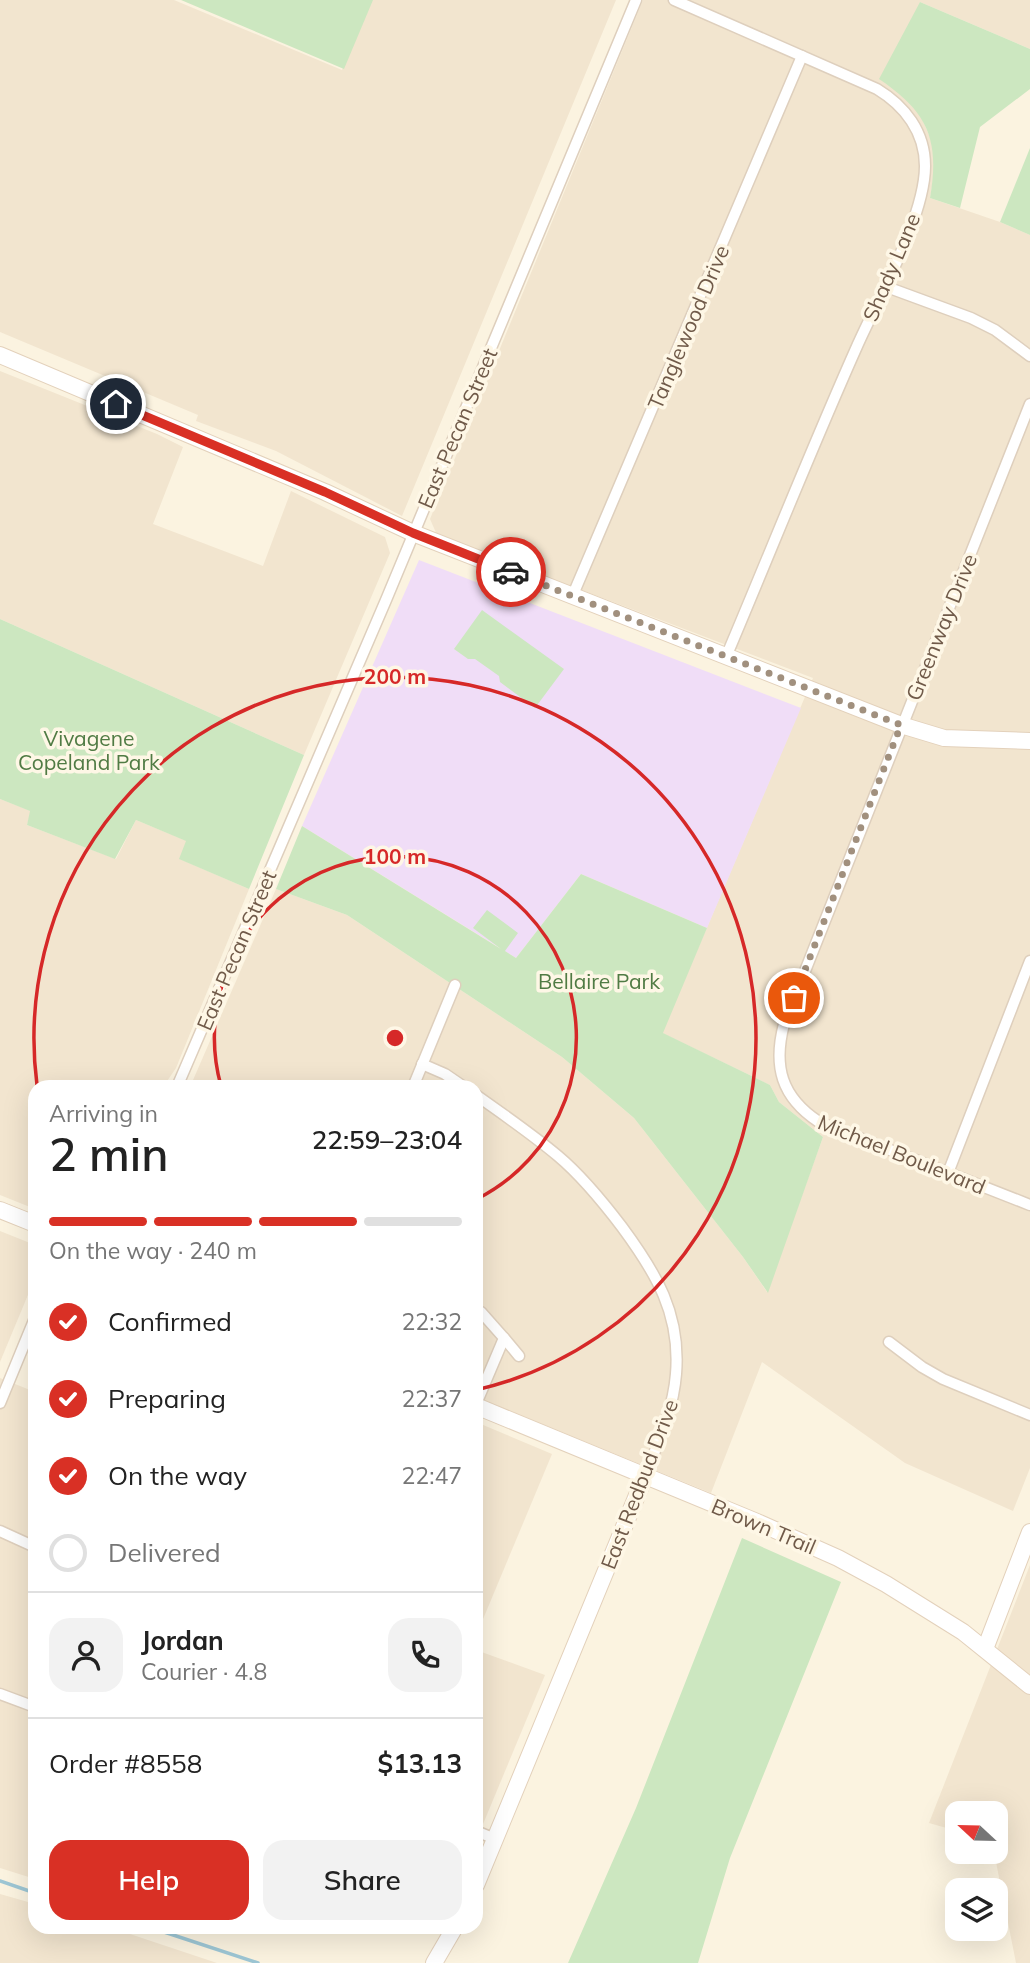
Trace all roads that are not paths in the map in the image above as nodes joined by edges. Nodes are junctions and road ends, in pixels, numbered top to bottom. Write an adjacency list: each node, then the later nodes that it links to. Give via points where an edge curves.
1 (636, 0): 8 (street, East Pecan Street)
2 (674, 0): 3 (street, Shady Lane)
3 (802, 56): 4 (street, Shady Lane, via 897,101 919,136 925,168 921,193); 9 (street, Tanglewood Drive)
4 (884, 286): 6 (street, via 971,318); 10 (street, Shady Lane)
5 (0, 355): 8 (street)
6 (1030, 356)
7 (1030, 404): 11 (street, Greenway Drive)
8 (413, 533): 9 (street); 16 (street, East Pecan Street)
9 (572, 597): 10 (street)
10 (726, 657): 11 (street)
11 (901, 725): 12 (street, via 944,738); 19 (street, Greenway Drive, via 784,1024 778,1059)
12 (1030, 741)
13 (1030, 961): 21 (street)
14 (455, 985): 15 (street)
15 (422, 1064): 17 (street); 18 (street)
16 (180, 1080)
17 (416, 1080)
18 (454, 1080)
19 (786, 1086): 21 (street, Michael Boulevard, via 800,1108 819,1122)
20 (483, 1100): 34 (street, East Redbud Drive, via 575,1171 608,1208 658,1281 675,1335 676,1374 665,1426)
21 (948, 1173): 22 (street, Michael Boulevard)
22 (1030, 1205)
23 (0, 1210): 24 (street)
24 (28, 1221)
25 (483, 1314): 27 (street)
26 (28, 1335): 31 (street)
27 (504, 1338): 29 (street); 30 (street)
28 (889, 1342): 33 (street, via 943,1379)
29 (519, 1356)
30 (483, 1388)
31 (0, 1403)
32 (483, 1408): 34 (street, Brown Trail)
33 (1030, 1415)
34 (645, 1476): 38 (street, Brown Trail, via 838,1558); 43 (street, East Redbud Drive)
35 (0, 1531): 37 (street)
36 (1030, 1532): 38 (street)
37 (28, 1544)
38 (985, 1649): 39 (street, Brown Trail)
39 (1030, 1686)
40 (0, 1694): 41 (street)
41 (28, 1704)
42 (483, 1834): 43 (street)
43 (495, 1839): 44 (street, East Redbud Drive)
44 (483, 1868)
45 (451, 1934): 46 (street)
46 (434, 1963)

